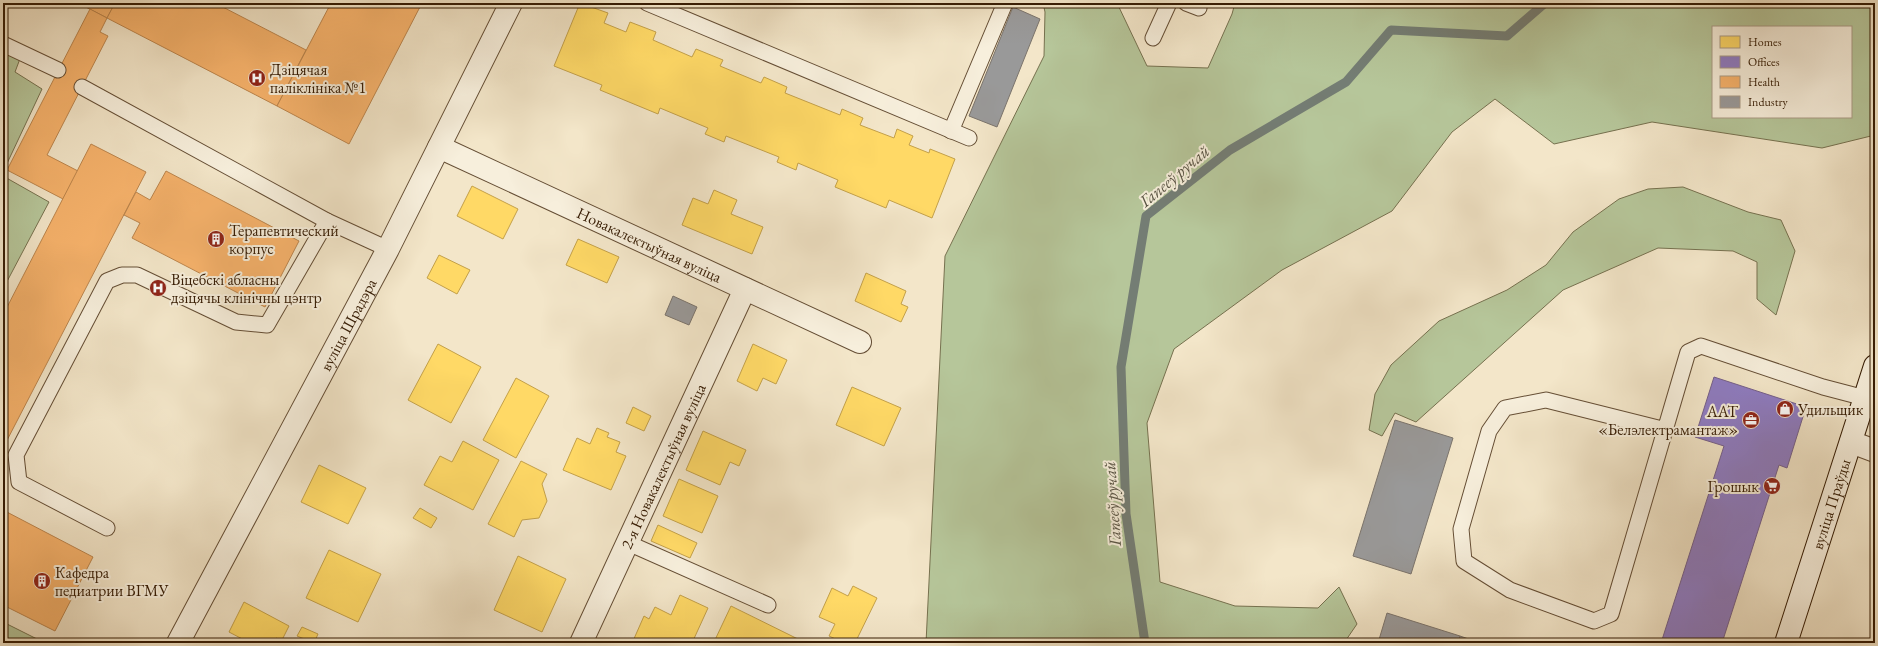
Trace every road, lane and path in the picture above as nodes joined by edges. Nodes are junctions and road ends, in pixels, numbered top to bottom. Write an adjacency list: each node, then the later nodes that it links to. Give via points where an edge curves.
1 (511, 3): 11 (street, вуліца Шрадэра)
2 (647, 3): 9 (lane)
3 (1005, 3): 9 (lane)
4 (1169, 3): 5 (lane)
5 (1153, 38)
6 (3, 44): 7 (lane)
7 (58, 70)
8 (82, 87): 12 (lane)
9 (951, 131): 10 (lane)
10 (969, 138)
11 (439, 147): 13 (street, вуліца Шрадэра); 14 (street, Новакалектыўная вуліца)
12 (327, 221): 13 (lane); 21 (lane, via 267,325 236,322 137,275 122,275 107,281 16,455 19,482)
13 (388, 249): 24 (street, вуліца Шрадэра)
14 (746, 289): 15 (street, Новакалектыўная вуліца); 22 (street, 2-я Новакалектыўная вуліца)
15 (860, 342)
16 (1875, 366): 17 (street, вуліца Праўды)
17 (1865, 398): 18 (lane, via 1823,387 1701,346 1688,352); 19 (street, вуліца Праўды)
18 (1666, 430): 18 (lane, via 1546,400 1505,408 1488,431 1461,530 1464,561 1510,590 1594,621 1611,614)
19 (1851, 442): 20 (street); 26 (street, вуліца Праўды)
20 (1875, 451)
21 (107, 528)
22 (628, 543): 23 (lane); 25 (street, 2-я Новакалектыўная вуліца)
23 (768, 605)
24 (178, 643)
25 (581, 643)
26 (1786, 643)

